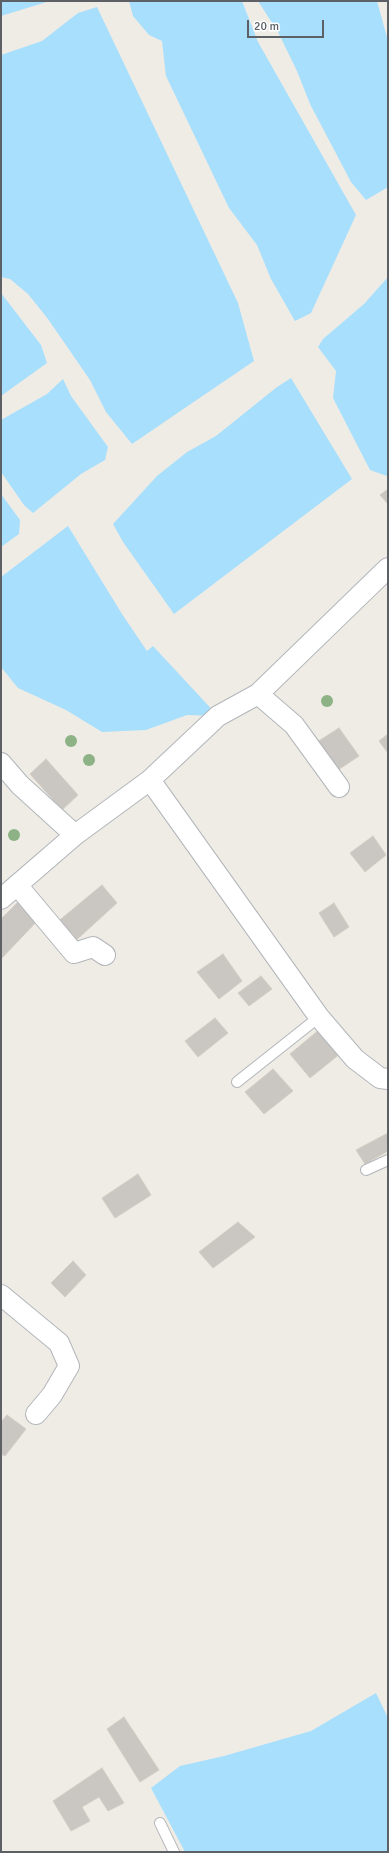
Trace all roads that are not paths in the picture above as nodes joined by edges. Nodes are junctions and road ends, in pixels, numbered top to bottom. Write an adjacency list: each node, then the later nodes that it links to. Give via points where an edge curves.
1 (385, 575): 2 (street)
2 (258, 694): 4 (street, via 218,716); 5 (street, via 294,725)
3 (1, 763): 6 (street, via 20,785)
4 (150, 780): 6 (street); 10 (street)
5 (339, 787)
6 (75, 835): 7 (street)
7 (17, 885): 8 (street); 9 (street, via 74,953 93,947)
8 (1, 899)
9 (105, 955)
10 (319, 1017): 11 (street, via 355,1059 380,1078); 12 (lane)
11 (388, 1079)
12 (237, 1082)
13 (388, 1160): 14 (lane)
14 (366, 1170)
15 (1, 1295): 16 (street, via 59,1343 69,1366 52,1395)
16 (36, 1414)
17 (160, 1823): 18 (lane)
18 (174, 1852)

